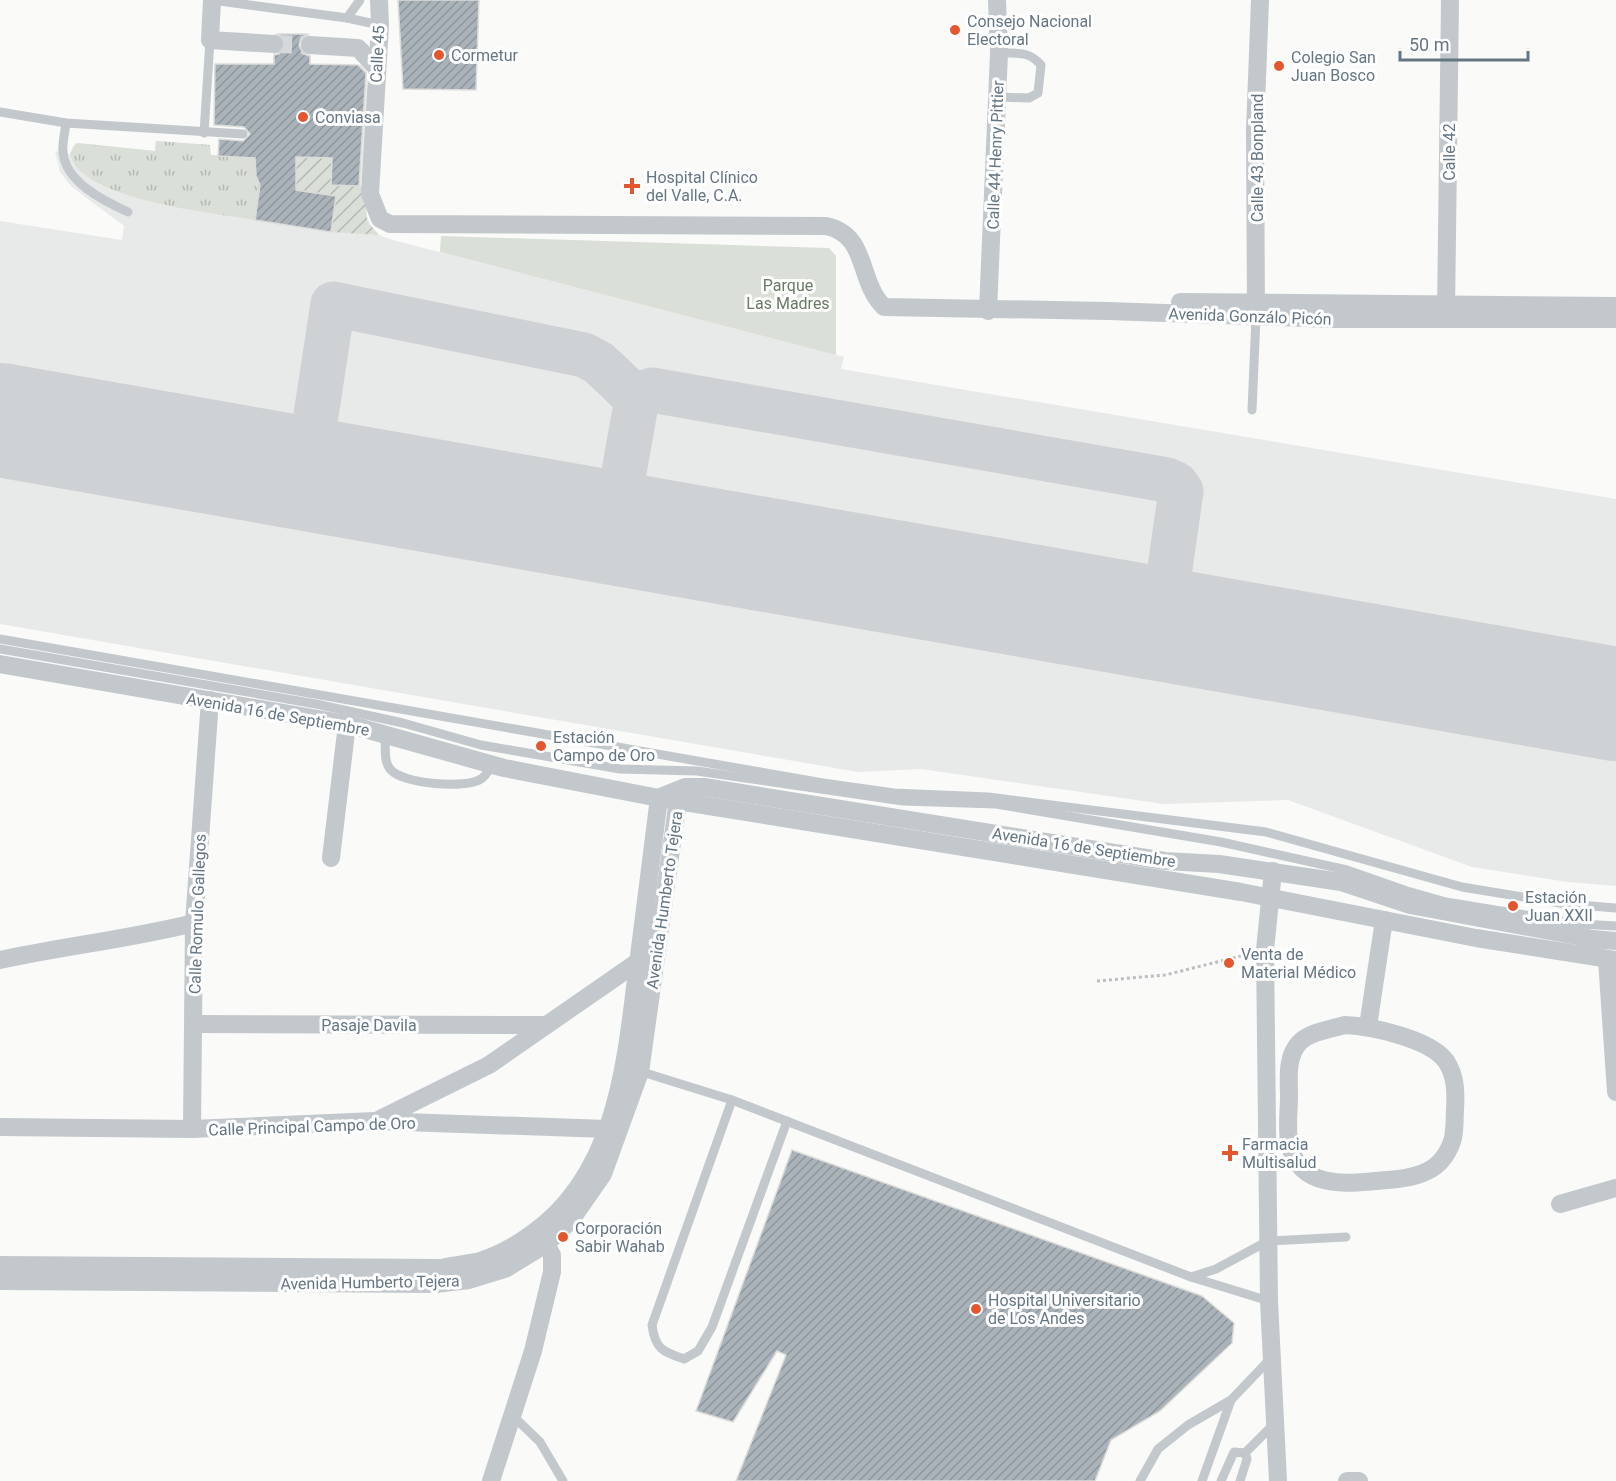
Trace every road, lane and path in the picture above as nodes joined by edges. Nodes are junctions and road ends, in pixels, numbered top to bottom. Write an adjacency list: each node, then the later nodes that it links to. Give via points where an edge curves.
1 (212, 0): 7 (lane); 9 (street)
2 (360, 0): 7 (lane)
3 (379, 0): 8 (street, Calle 45)
4 (998, 0): 12 (street, Calle 44 Henry Pittier)
5 (1260, 0): 23 (street, Calle 43 Bonpland, via 1255,131)
6 (1450, 0): 24 (street, Calle 42)
7 (347, 18): 8 (lane)
8 (380, 25): 13 (street, Calle 45)
9 (210, 40): 10 (street); 17 (lane)
10 (274, 44)
11 (310, 45): 13 (street, via 358,48)
12 (999, 54): 14 (street, Calle 44 Henry Pittier); 14 (lane, via 1024,53 1034,57 1041,65 1041,80 1038,93 1029,98)
13 (376, 67): 22 (street, Calle 45, via 370,194 377,214 390,224 826,226 840,229 854,241 868,284)
14 (998, 97): 20 (street, Calle 44 Henry Pittier)
15 (0, 112): 16 (lane)
16 (66, 123): 17 (lane); 19 (lane, via 63,153 69,169 83,185)
17 (204, 133): 18 (lane)
18 (243, 134)
19 (128, 212)
20 (989, 306): 22 (street, Avenida Gonzálo Picón); 23 (street, Avenida Gonzálo Picón, via 1108,311)
21 (1616, 306): 24 (street, Avenida Gonzálo Picón)
22 (884, 307)
23 (1257, 310): 24 (street, Avenida Gonzálo Picón); 26 (lane)
24 (1446, 310): 25 (street, Avenida Gonzálo Picón)
25 (1616, 319)
26 (1252, 410)
27 (0, 639): 39 (lane, via 823,783 894,792 1005,798 1266,832 1462,887)
28 (0, 649): 42 (lane, via 316,704 403,723 481,746 620,769 697,771 903,801 996,804 1221,842 1347,870 1446,902 1580,924)
29 (0, 664): 30 (street, Avenida 16 de Septiembre)
30 (210, 700): 31 (street, Avenida 16 de Septiembre); 41 (street, Calle Romulo Gallegos)
31 (347, 724): 32 (street, Avenida 16 de Septiembre); 36 (street)
32 (386, 735): 33 (street, Avenida 16 de Septiembre); 33 (lane, via 386,761 391,770 410,780 458,785 475,782)
33 (492, 765): 34 (street, Avenida 16 de Septiembre)
34 (658, 798): 35 (street, Avenida 16 de Septiembre); 37 (street, Avenida 16 de Septiembre, via 685,787 704,787 1165,861); 47 (street, Avenida Humberto Tejera)
35 (678, 800): 38 (street, Avenida 16 de Septiembre); 52 (street, Avenida Humberto Tejera)
36 (331, 858)
37 (1273, 871): 38 (street); 43 (street, Avenida 16 de Septiembre, via 1341,882 1410,905)
38 (1269, 898): 40 (street, Avenida 16 de Septiembre); 44 (street)
39 (1616, 908)
40 (1384, 920): 46 (street, Avenida 16 de Septiembre); 51 (street)
41 (194, 923): 45 (street); 49 (street, Calle Romulo Gallegos)
42 (1616, 926)
43 (1616, 940)
44 (1265, 950): 48 (path, via 1165,975); 63 (street)
45 (0, 960)
46 (1612, 960): 53 (street)
47 (639, 961): 50 (street); 52 (street, Avenida Humberto Tejera)
48 (1098, 981)
49 (194, 1024): 50 (street, Pasaje Davila); 59 (street, Calle Romulo Gallegos)
50 (545, 1025): 55 (street, via 489,1065)
51 (1368, 1026): 51 (street, via 1419,1042 1445,1060 1456,1095 1454,1142 1431,1170 1399,1179 1333,1184 1309,1174 1296,1161 1289,1146 1289,1063 1298,1043 1317,1033 1345,1025)
52 (633, 1070): 54 (lane); 58 (street, Avenida Humberto Tejera)
53 (1616, 1092)
54 (732, 1100): 56 (lane); 56 (lane, via 652,1325 654,1340 665,1353 684,1359 698,1351 712,1327)
55 (375, 1121): 58 (street, Calle Principal Campo de Oro); 59 (street, Calle Principal Campo de Oro)
56 (787, 1121): 66 (lane)
57 (0, 1127): 59 (street, Calle Principal Campo de Oro)
58 (615, 1127): 64 (street, Avenida Humberto Tejera, via 603,1174 589,1198); 65 (street, Avenida Humberto Tejera, via 588,1175 551,1220 517,1245 478,1261 441,1268)
59 (192, 1130)
60 (1616, 1188): 61 (street)
61 (1560, 1204)
62 (1346, 1237): 63 (lane)
63 (1268, 1241): 66 (lane, via 1216,1269); 68 (street)
64 (546, 1244): 67 (street, Avenida Humberto Tejera, via 505,1269 469,1280 435,1284); 71 (street, via 552,1255 552,1272 533,1352)
65 (0, 1265)
66 (1191, 1277): 68 (lane)
67 (0, 1281)
68 (1269, 1301): 69 (street)
69 (1272, 1358): 70 (lane); 72 (street)
70 (1231, 1400): 76 (lane, via 1188,1425 1158,1449); 77 (lane)
71 (512, 1415): 74 (street); 75 (lane, via 540,1442)
72 (1275, 1422): 73 (lane); 80 (street)
73 (1245, 1453): 78 (lane, via 1234,1452); 79 (lane, via 1247,1459)
74 (491, 1481)
75 (562, 1481)
76 (1140, 1481)
77 (1202, 1481)
78 (1221, 1481)
79 (1240, 1481)
80 (1278, 1481)
81 (1347, 1481): 82 (street)
82 (1359, 1481)

